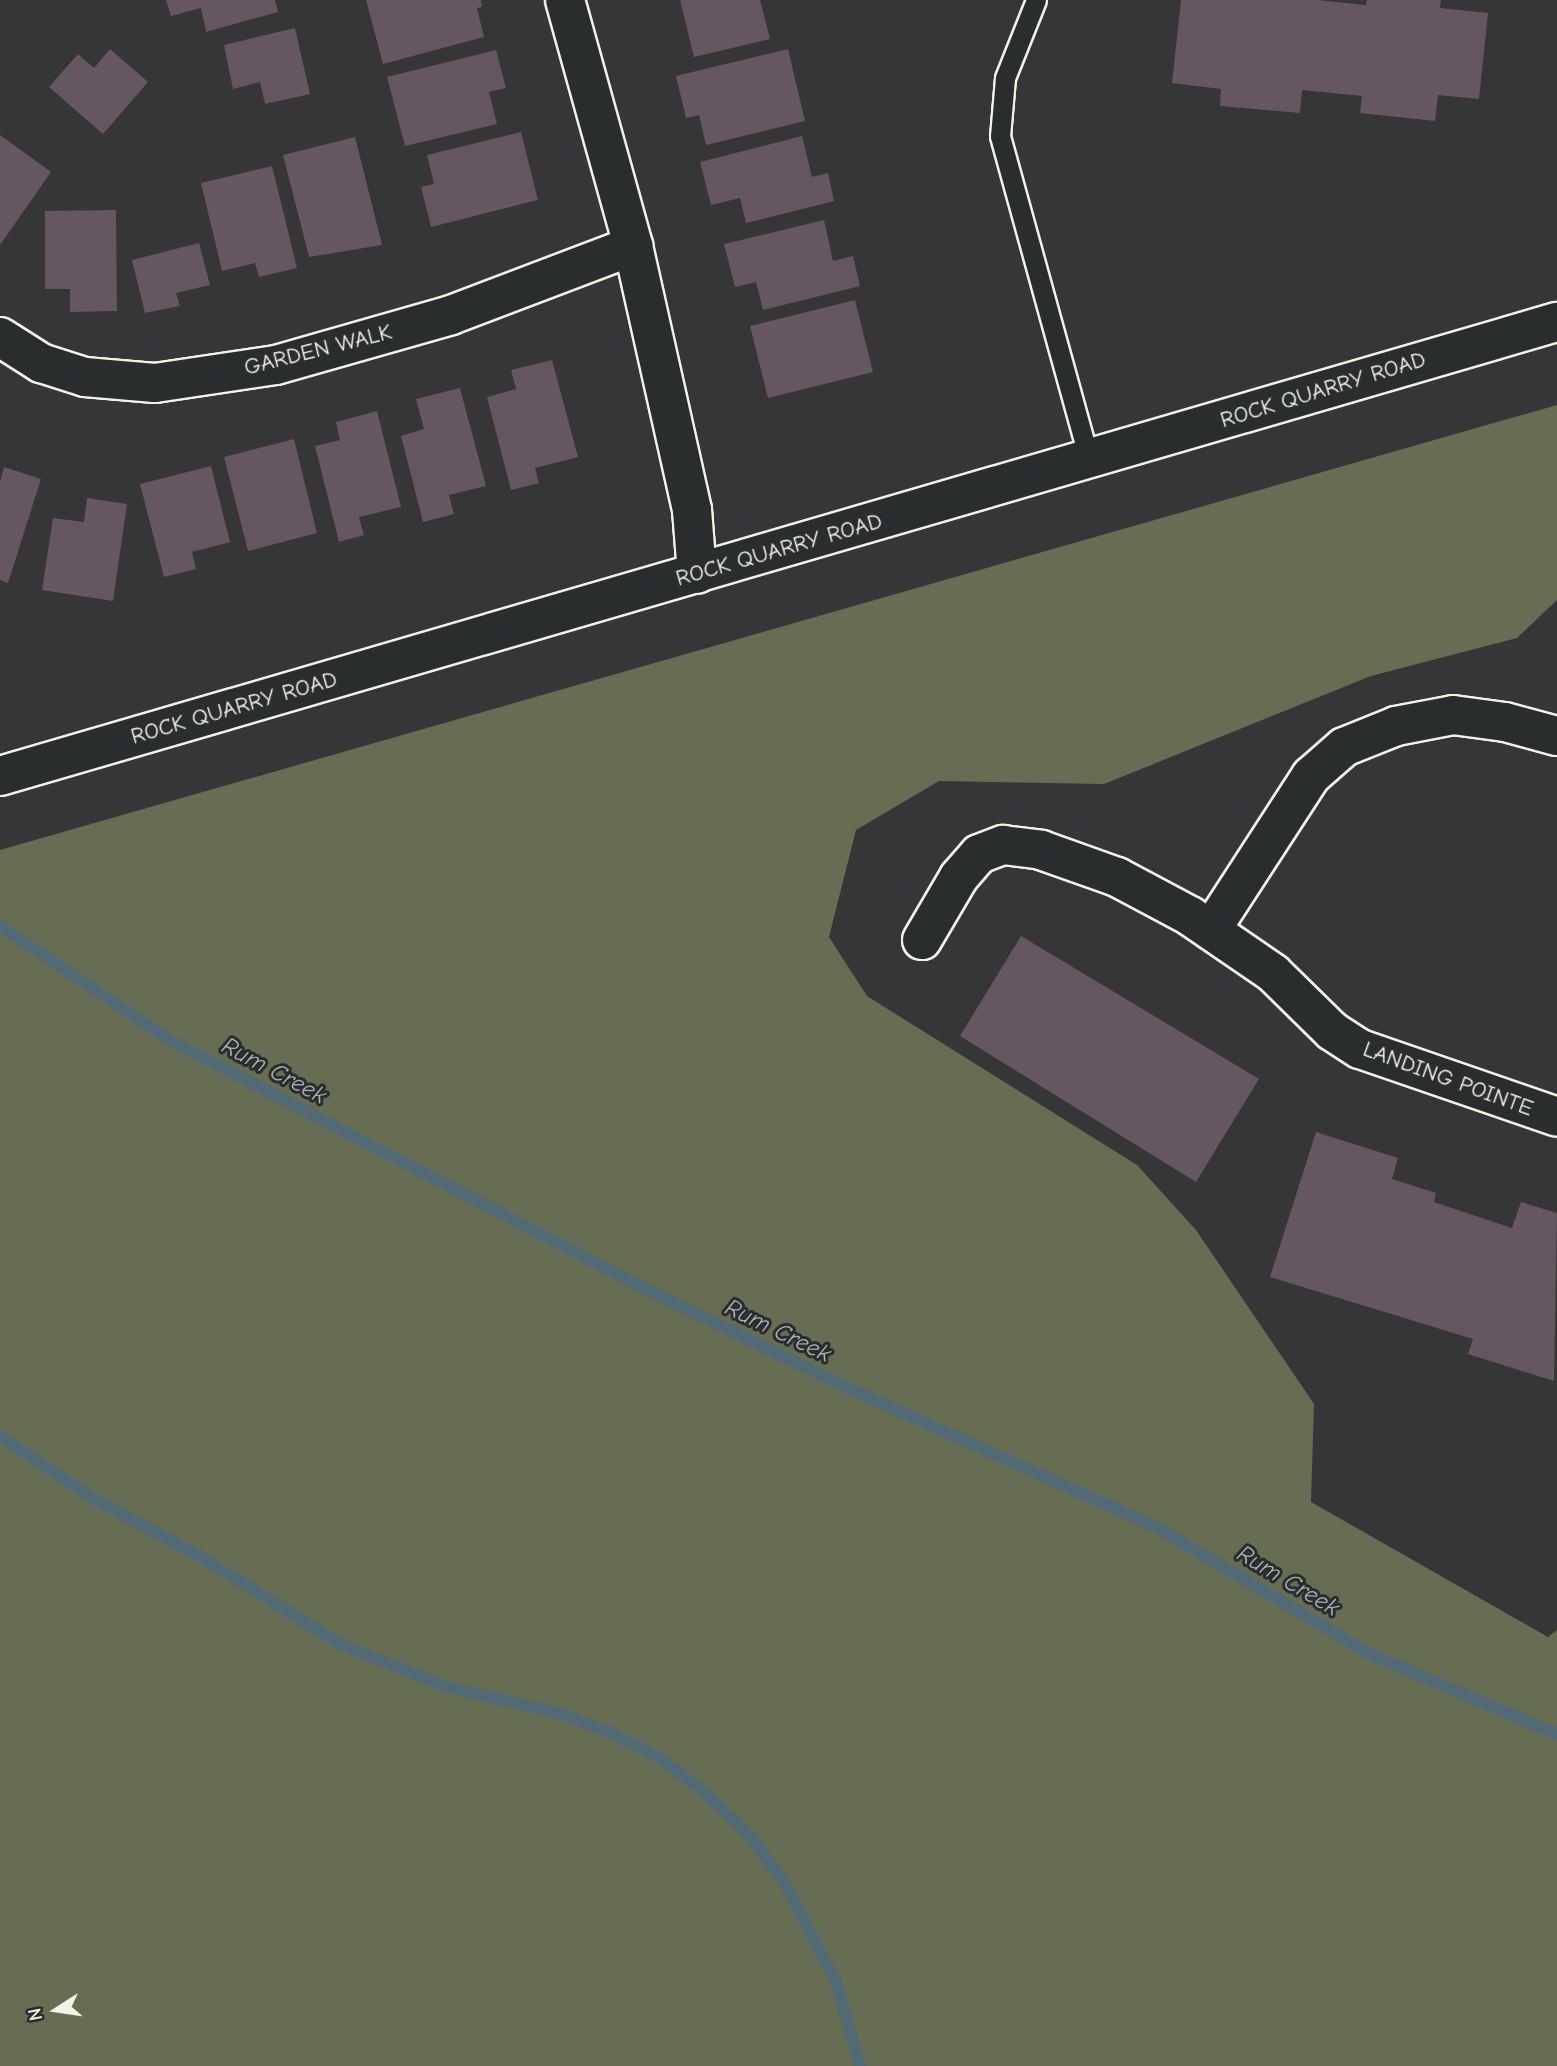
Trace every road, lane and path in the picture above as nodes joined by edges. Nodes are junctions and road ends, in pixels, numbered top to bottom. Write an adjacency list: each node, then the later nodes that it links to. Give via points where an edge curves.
1 (565, 0): 3 (street)
2 (1036, 0): 6 (lane, via 1005,78 1000,136)
3 (633, 246): 5 (street, GARDEN WALK, via 439,318 276,366 169,381 85,377 41,363); 7 (street, via 692,510)
4 (1557, 322): 6 (street, ROCK QUARRY ROAD)
5 (0, 337)
6 (1089, 460): 7 (street, ROCK QUARRY ROAD)
7 (697, 574): 9 (street, ROCK QUARRY ROAD)
8 (1557, 736): 10 (street, via 1506,722 1453,715 1395,726 1344,747 1311,776)
9 (0, 776)
10 (1211, 930): 11 (street, LANDING POINTE, via 1149,893 1088,865 1003,845 970,861); 12 (street, LANDING POINTE, via 1273,973 1345,1041)
11 (922, 940)
12 (1557, 1117)

